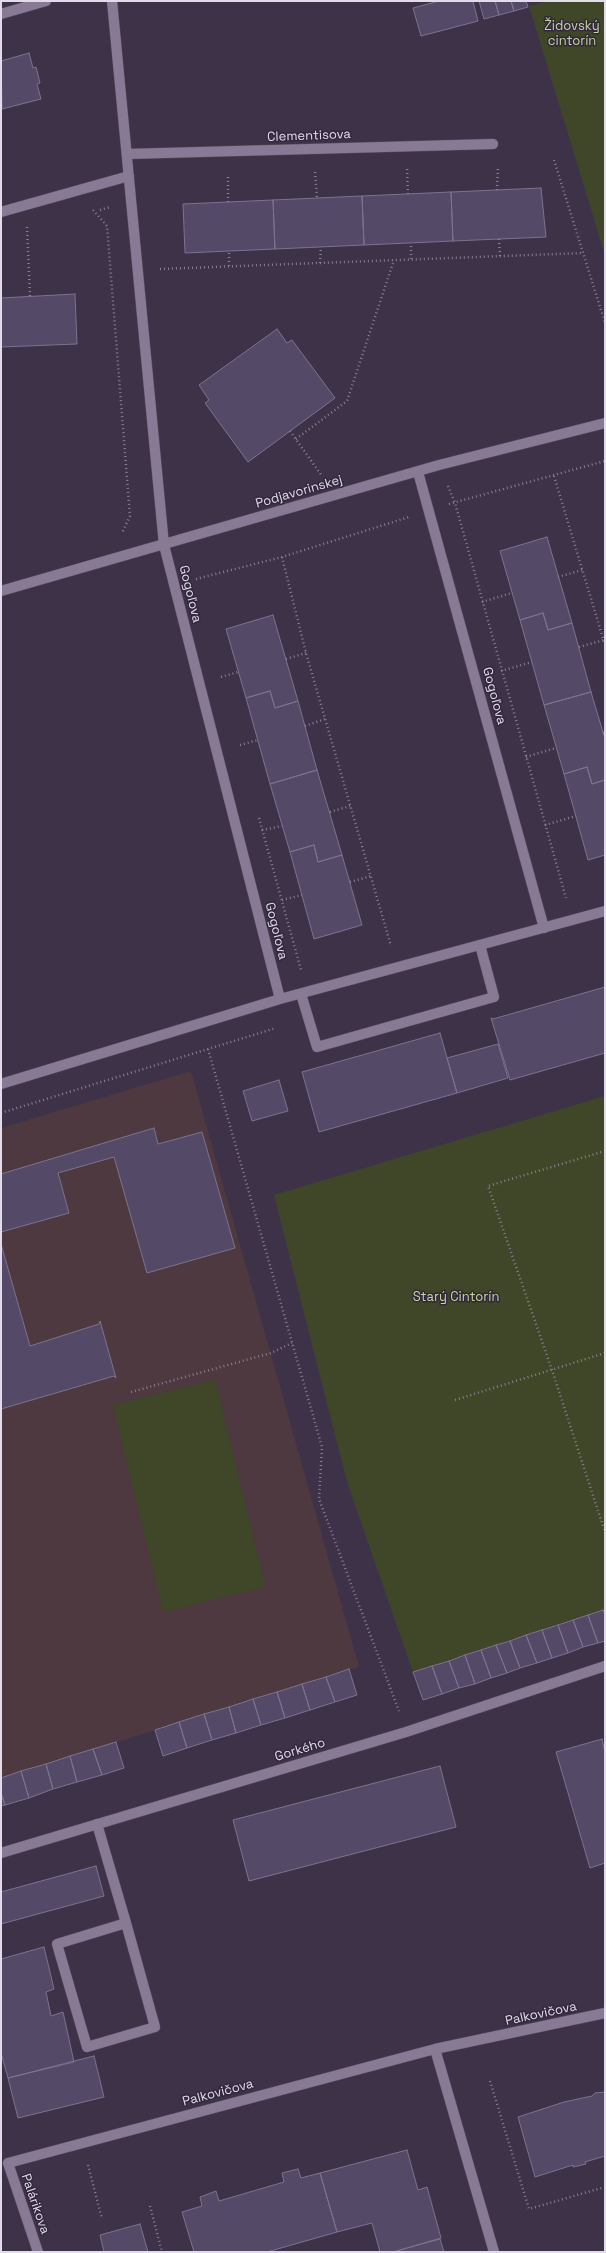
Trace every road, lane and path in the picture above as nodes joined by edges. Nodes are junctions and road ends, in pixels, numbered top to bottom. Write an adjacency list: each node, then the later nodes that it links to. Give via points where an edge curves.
1 (46, 1): 3 (street)
2 (112, 1): 5 (street, Gogoľova)
3 (1, 14)
4 (493, 144): 5 (street, Clementisova)
5 (127, 154): 11 (street, Gogoľova)
6 (554, 160): 23 (path)
7 (498, 162): 12 (path)
8 (407, 164): 13 (path)
9 (315, 167): 14 (path)
10 (228, 170): 15 (path)
11 (129, 176): 17 (street); 43 (street, Gogoľova)
12 (497, 190)
13 (408, 194)
14 (317, 198)
15 (228, 202)
16 (89, 210): 42 (path, via 95,211 107,226 130,516)
17 (1, 212)
18 (21, 226): 30 (path, via 27,224)
19 (499, 239): 24 (path)
20 (411, 243): 26 (path)
21 (321, 247): 27 (path)
22 (229, 251): 28 (path)
23 (583, 253): 24 (path); 31 (path)
24 (500, 256): 26 (path)
25 (394, 260): 26 (path); 27 (path); 34 (path, via 347,401)
26 (411, 260)
27 (320, 263): 28 (path)
28 (229, 266): 29 (path)
29 (155, 269)
30 (30, 296)
31 (605, 323)
32 (605, 423): 36 (street, Podjavorinskej)
33 (290, 431): 34 (path)
34 (296, 439): 39 (path)
35 (605, 461): 38 (path)
36 (439, 465): 37 (street, Podjavorinskej); 40 (path)
37 (418, 472): 41 (street, Gogoľova); 43 (street, Podjavorinskej)
38 (554, 476): 40 (path); 45 (path)
39 (324, 480)
40 (455, 503): 41 (path); 50 (path)
41 (429, 511): 44 (path); 83 (street, Gogoľova)
42 (122, 534)
43 (164, 545): 48 (street, Podjavorinskej); 88 (street, Gogoľova)
44 (282, 557): 47 (path); 54 (path)
45 (582, 570): 46 (path); 51 (path)
46 (558, 577)
47 (191, 580)
48 (1, 591)
49 (512, 592): 50 (path)
50 (482, 602): 58 (path)
51 (604, 640): 52 (path); 53 (path)
52 (605, 645)
53 (579, 647)
54 (306, 653): 55 (path); 62 (path)
55 (286, 659)
56 (532, 662): 58 (path)
57 (218, 670): 60 (path)
58 (501, 671): 69 (path)
59 (238, 672): 60 (path)
60 (221, 678): 61 (path)
61 (223, 685)
62 (325, 719): 63 (path); 70 (path)
63 (305, 726)
64 (238, 738): 66 (path)
65 (258, 740): 66 (path)
66 (240, 745): 68 (path)
67 (556, 748): 69 (path)
68 (242, 752)
69 (526, 757): 74 (path)
70 (351, 806): 71 (path); 77 (path)
71 (330, 812)
72 (259, 816): 76 (path)
73 (576, 816): 74 (path)
74 (545, 825): 80 (path)
75 (282, 826): 76 (path)
76 (262, 830): 81 (path)
77 (371, 876): 78 (path); 85 (path)
78 (350, 882)
79 (302, 895): 81 (path)
80 (566, 899)
81 (282, 900): 86 (path)
82 (605, 911): 83 (street)
83 (544, 928): 84 (street)
84 (480, 946): 87 (street); 87 (street, via 494,997 317,1047)
85 (392, 947)
86 (301, 973)
87 (301, 994): 88 (street)
88 (280, 999): 91 (street)
89 (276, 1028): 90 (path)
90 (208, 1049): 92 (path); 94 (path)
91 (1, 1084)
92 (1, 1113)
93 (605, 1151): 96 (path, via 488,1186)
94 (292, 1343): 97 (path, via 271,1353); 101 (path, via 322,1447 319,1499)
95 (605, 1353): 96 (path)
96 (552, 1370): 98 (path); 99 (path)
97 (131, 1392)
98 (455, 1400)
99 (605, 1532)
100 (605, 1666): 102 (street, Gorkého, via 406,1732)
101 (402, 1718)
102 (97, 1824): 103 (street, Gorkého); 104 (street)
103 (1, 1852)
104 (126, 1924): 104 (street, via 156,2027 87,2047 57,1944)
105 (605, 2013): 106 (street, Palkovičova)
106 (435, 2049): 108 (street, Palkovičova); 115 (street)
107 (490, 2081): 110 (path, via 529,2209)
108 (82, 2143): 109 (street, Palkovičova); 112 (path)
109 (4, 2165): 113 (street, Palárikova)
110 (605, 2187)
111 (150, 2206): 114 (path)
112 (102, 2219)
113 (38, 2252)
114 (162, 2252)
115 (494, 2252)

